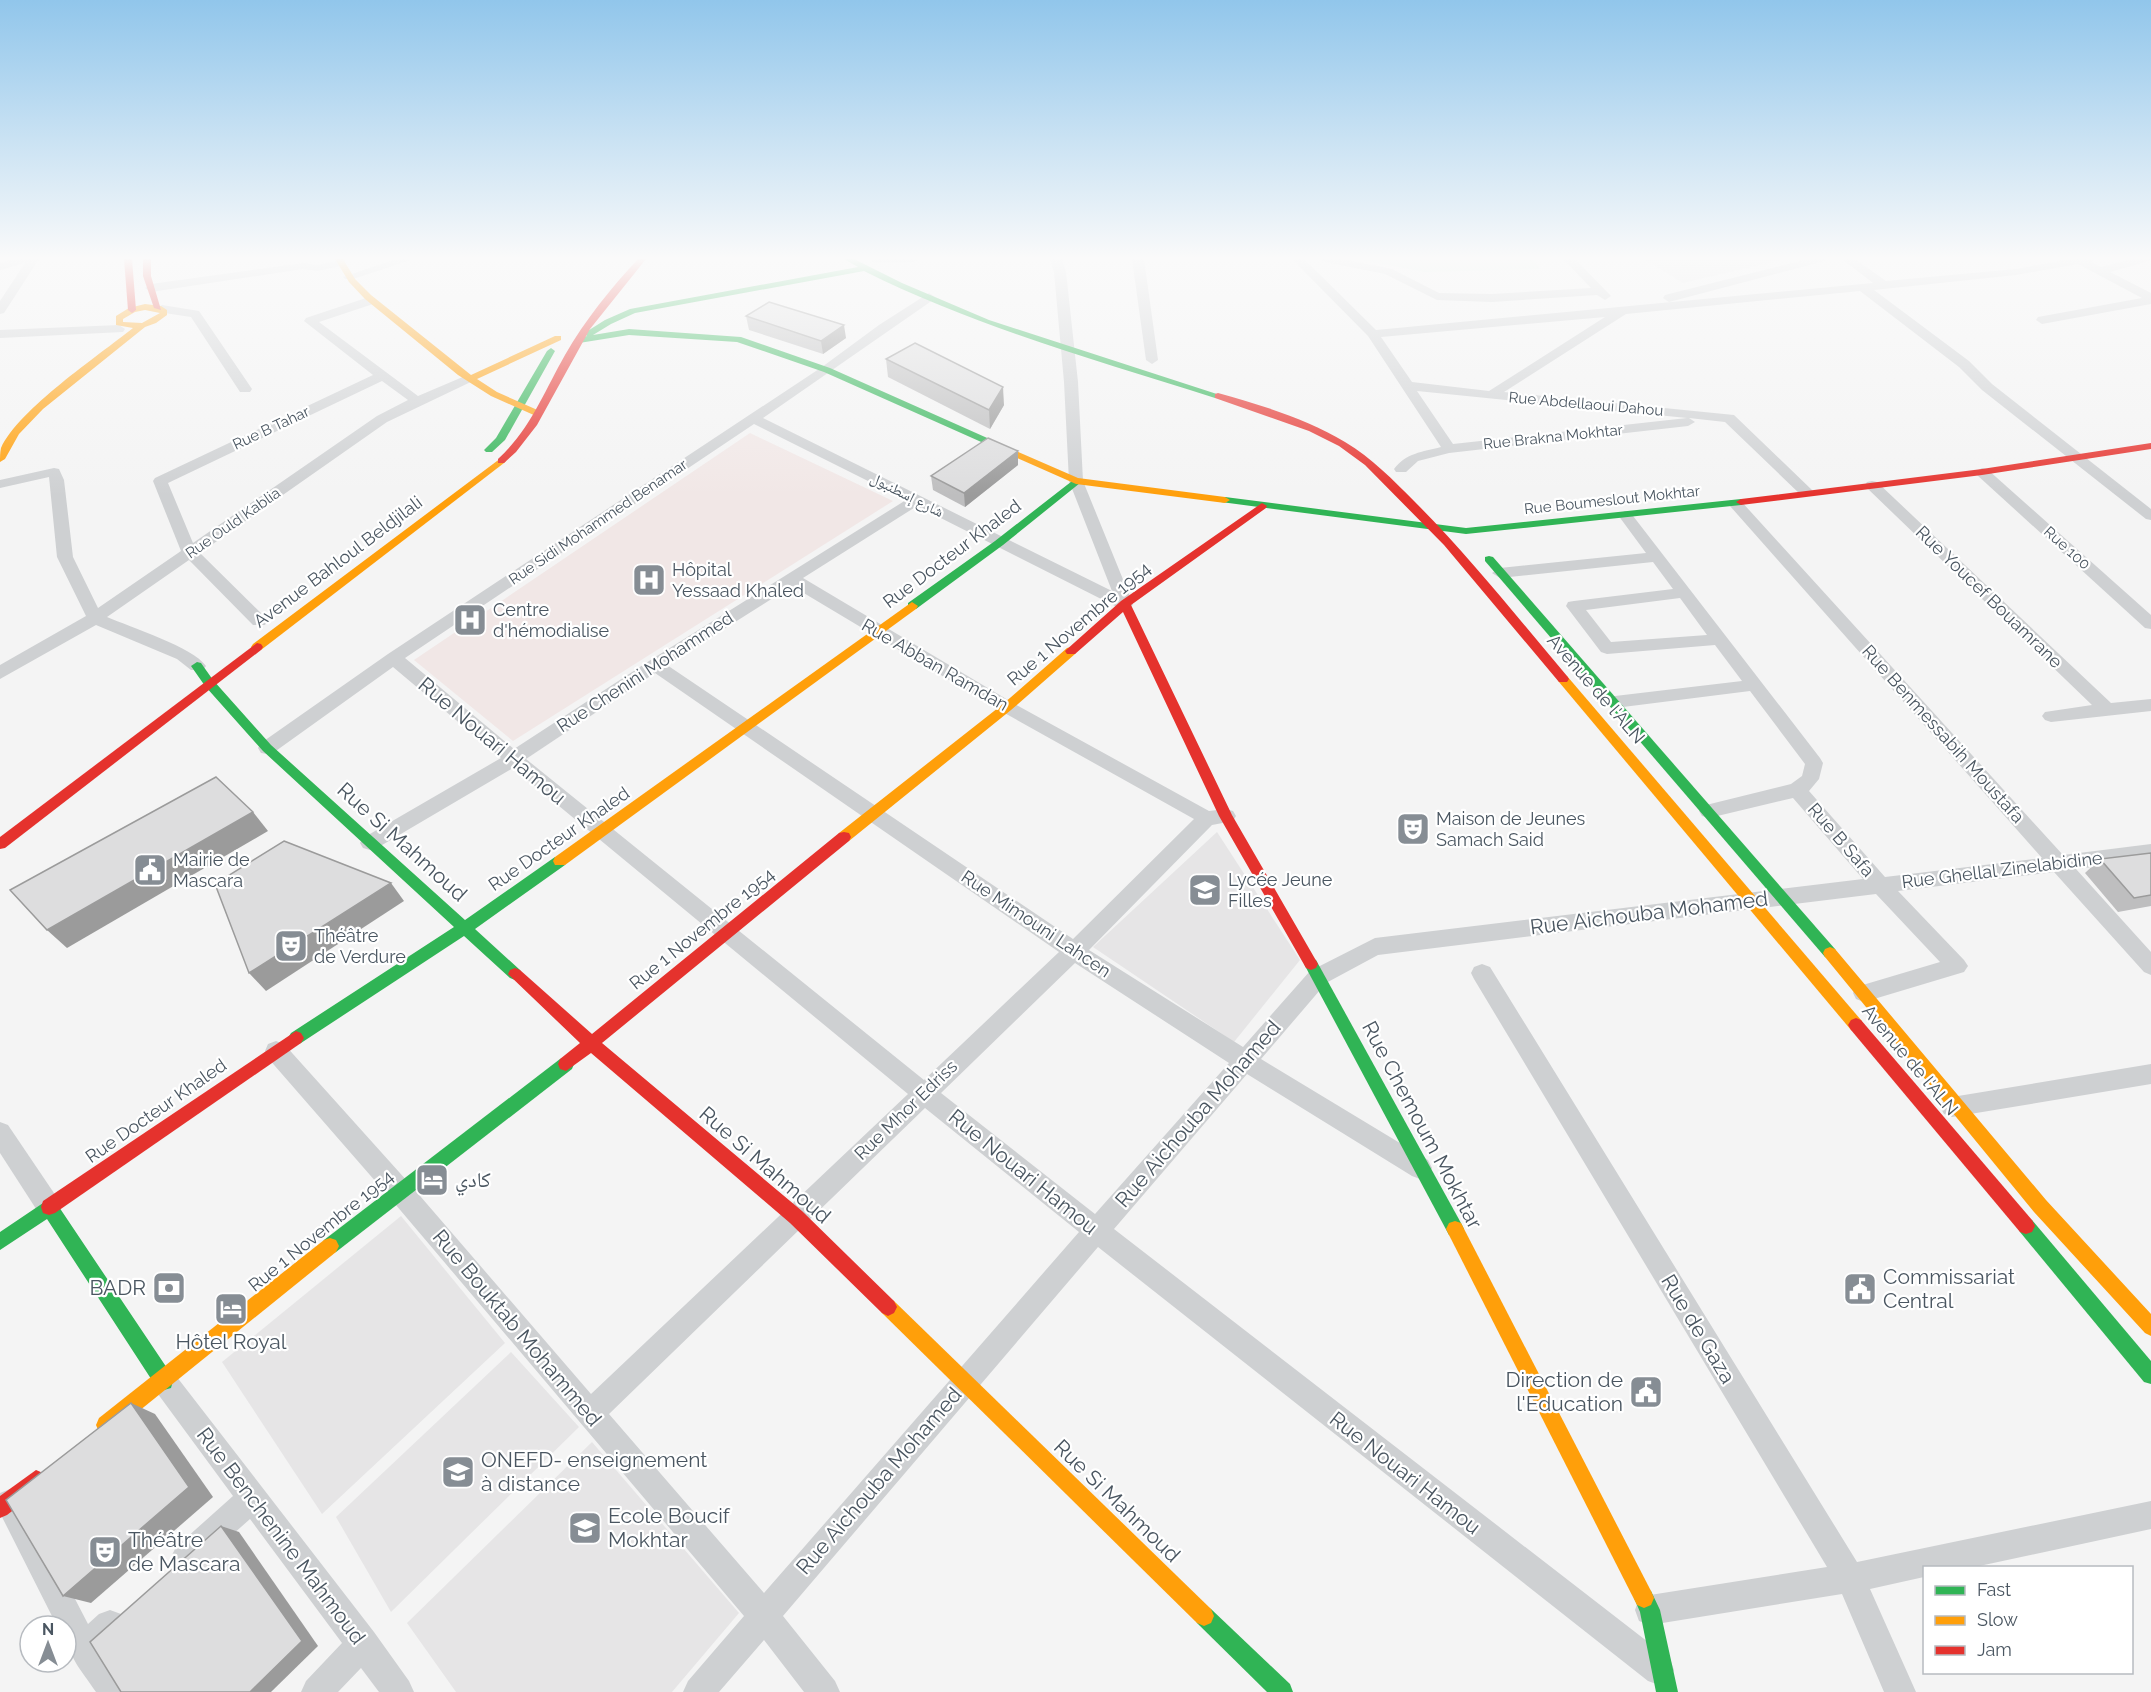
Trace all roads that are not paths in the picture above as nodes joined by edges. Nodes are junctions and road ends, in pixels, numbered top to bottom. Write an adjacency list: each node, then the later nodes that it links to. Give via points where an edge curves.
1 (106, 338): 30 (main road)
2 (126, 338): 39 (main road, via 40,407 15,433)
3 (211, 338): 26 (street)
4 (332, 338): 23 (street)
5 (419, 338): 24 (main road)
6 (553, 338): 24 (main road)
7 (559, 338): 29 (main road)
8 (582, 338): 19 (main road)
9 (592, 338): 19 (main road, Rue Boumeslout Mokhtar)
10 (722, 338): 22 (main road, Rue Boumeslout Mokhtar, via 738,339)
11 (870, 338): 22 (street, Rue Sidi Mohammed Benamar)
12 (1052, 338): 20 (main road, Avenue de l'ALN)
13 (1058, 338): 20 (main road, Avenue de l'ALN)
14 (1065, 338): 20 (street)
15 (1149, 338): 21 (street)
16 (1377, 338): 25 (street)
17 (1581, 338): 27 (street, Rue Abdellaoui Dahou)
18 (1930, 338): 37 (street)
19 (579, 340): 31 (main road, Avenue Bahloul Beldjilali)
20 (1065, 341): 21 (main road, Avenue de l'ALN); 43 (street); 54 (main road, Avenue de l'ALN, via 1341,443 1369,462)
21 (1152, 360): 35 (main road, Avenue de l'ALN, via 1327,421)
22 (827, 370): 33 (street, Rue Sidi Mohammed Benamar); 43 (main road, Rue Boumeslout Mokhtar)
23 (381, 376): 28 (street); 57 (street, Rue B Tahar, via 160,481)
24 (470, 379): 28 (street, Rue Ould Kablia); 29 (main road)
25 (1408, 386): 27 (street); 36 (street)
26 (245, 389)
27 (1491, 395): 32 (street, Rue Abdellaoui Dahou)
28 (417, 401): 57 (street, Rue Ould Kablia, via 382,419)
29 (518, 405): 31 (main road); 38 (main road, via 500,440)
30 (21, 407)
31 (539, 414): 72 (main road, Avenue Bahloul Beldjilali, via 508,455)
32 (1729, 418): 36 (street, Rue Brakna Mokhtar); 47 (street)
33 (754, 419): 48 (street, شارع إسطنبول); 68 (street, Rue Sidi Mohammed Benamar)
34 (2151, 446): 37 (main road, Rue Boumeslout Mokhtar)
35 (1373, 449)
36 (1449, 449): 41 (street, Rue Brakna Mokhtar, via 1413,458)
37 (2079, 457): 42 (main road, Rue Boumeslout Mokhtar); 53 (street)
38 (479, 458)
39 (0, 459)
40 (1388, 459): 41 (main road)
41 (1401, 469): 44 (main road)
42 (1982, 472): 46 (main road, Rue Boumeslout Mokhtar); 65 (street, Rue 100)
43 (1076, 481): 50 (main road, Rue Boumeslout Mokhtar); 56 (main road, Rue Docteur Khaled); 62 (street)
44 (1414, 481)
45 (0, 484): 63 (street, via 54,472 65,557)
46 (1872, 485): 47 (main road, Rue Boumeslout Mokhtar); 77 (street, Rue Youcef Bouamrane)
47 (1807, 493): 49 (main road, Rue Boumeslout Mokhtar)
48 (918, 500): 56 (street, شارع إسطنبول); 60 (street, Rue Chenini Mohammed)
49 (1735, 503): 51 (main road, Rue Boumeslout Mokhtar); 90 (street, Rue Benmessabih Moustafa)
50 (1262, 506): 54 (main road, Rue Boumeslout Mokhtar); 62 (main road, Rue 1 Novembre 1954)
51 (1625, 515): 55 (main road, Rue Boumeslout Mokhtar); 58 (street, Rue B Safa)
52 (1450, 516): 55 (main road, Avenue de l'ALN)
53 (2151, 516)
54 (1436, 528): 55 (main road, Rue Boumeslout Mokhtar); 93 (main road, Avenue de l'ALN)
55 (1466, 531): 59 (main road, Avenue de l'ALN)
56 (999, 543): 62 (street, شارع إسطنبول); 66 (main road, Rue Docteur Khaled)
57 (191, 553): 63 (street, Rue Ould Kablia); 64 (street)
58 (1657, 557): 59 (street); 61 (street, Rue B Safa)
59 (1500, 573): 74 (main road, Avenue de l'ALN)
60 (791, 578): 66 (street, Rue Abban Ramdan); 69 (street, Rue Chenini Mohammed)
61 (1685, 592): 67 (street, Rue B Safa); 67 (street, via 1574,606 1607,648)
62 (1125, 604): 76 (main road, Rue 1 Novembre 1954); 85 (main road, Rue Chemoum Mokhtar)
63 (95, 618): 70 (street, via 183,655); 71 (street, Rue Ould Kablia)
64 (259, 621)
65 (2151, 624)
66 (878, 632): 76 (street, Rue Abban Ramdan); 79 (main road, Rue Docteur Khaled)
67 (1721, 639): 73 (street, Rue B Safa)
68 (394, 658): 80 (street, Rue Sidi Mohammed Benamar); 81 (street, Rue Nouari Hamou)
69 (655, 664): 79 (street, Rue Mimouni Lahcen); 81 (street, Rue Chenini Mohammed)
70 (197, 666): 72 (main road, Rue Si Mahmoud)
71 (0, 673)
72 (209, 683): 80 (main road, Rue Si Mahmoud); 88 (main road, Avenue Bahloul Beldjilali)
73 (1754, 686): 74 (street); 82 (street, Rue B Safa, via 1814,763 1810,779)
74 (1615, 702): 83 (main road, Avenue de l'ALN)
75 (2151, 705): 77 (street)
76 (1007, 707): 84 (main road, Rue 1 Novembre 1954); 85 (street, Rue Abban Ramdan)
77 (2107, 710): 78 (street)
78 (2051, 716)
79 (747, 725): 84 (street, Rue Mimouni Lahcen); 86 (main road, Rue Docteur Khaled)
80 (267, 748): 87 (main road, Rue Si Mahmoud)
81 (513, 759): 86 (street, Rue Nouari Hamou); 87 (street, Rue Chenini Mohammed)
82 (1797, 790): 83 (street); 91 (street, Rue B Safa)
83 (1709, 811): 92 (main road, Avenue de l'ALN)
84 (872, 814): 95 (main road, Rue 1 Novembre 1954); 96 (street, Rue Mimouni Lahcen)
85 (1217, 817): 96 (street, Rue Mhor Edriss); 99 (main road, Rue Chemoum Mokhtar)
86 (601, 832): 94 (main road, Rue Docteur Khaled); 95 (street, Rue Nouari Hamou)
87 (370, 843): 94 (main road, Rue Si Mahmoud)
88 (0, 844)
89 (2151, 852): 90 (street, Rue Ghellal Zinelabidine)
90 (2059, 863): 91 (street, Rue Ghellal Zinelabidine); 97 (street, Rue Benmessabih Moustafa)
91 (1880, 885): 92 (street, Rue Ghellal Zinelabidine); 100 (street, Rue B Safa, via 1957,966)
92 (1782, 896): 93 (street, Rue Aichouba Mohamed); 100 (main road, Avenue de l'ALN)
93 (1753, 900): 99 (street, Rue Aichouba Mohamed, via 1375,947); 107 (main road, Avenue de l'ALN)
94 (466, 927): 101 (main road, Rue Si Mahmoud); 102 (main road, Rue Docteur Khaled)
95 (725, 932): 101 (main road, Rue 1 Novembre 1954); 105 (street, Rue Nouari Hamou)
96 (1074, 951): 103 (street, Rue Mimouni Lahcen); 105 (street, Rue Mhor Edriss)
97 (2151, 966)
98 (1482, 973): 126 (street, Rue de Gaza)
99 (1318, 977): 103 (street, Rue Aichouba Mohamed); 109 (main road, Rue Chemoum Mokhtar)
100 (1864, 993): 106 (main road, Avenue de l'ALN)
101 (592, 1044): 110 (main road, Rue 1 Novembre 1954); 112 (main road, Rue Si Mahmoud)
102 (276, 1051): 110 (street, Rue Bouktab Mohammed); 111 (main road, Rue Docteur Khaled)
103 (1245, 1061): 109 (street, Rue Mimouni Lahcen); 113 (street, Rue Aichouba Mohamed)
104 (2151, 1074): 106 (street)
105 (925, 1092): 112 (street, Rue Mhor Edriss); 113 (street, Rue Nouari Hamou)
106 (1959, 1106): 107 (street); 115 (main road, Avenue de l'ALN, via 2040,1206)
107 (1928, 1111): 116 (main road, Avenue de l'ALN)
108 (0, 1133): 111 (street)
109 (1425, 1171): 128 (main road, Rue Chemoum Mokhtar)
110 (399, 1190): 117 (main road, Rue 1 Novembre 1954); 119 (street, Rue Bouktab Mohammed)
111 (49, 1208): 114 (main road, Rue Docteur Khaled); 117 (main road)
112 (796, 1217): 118 (main road, Rue Si Mahmoud); 119 (street, Rue Mhor Edriss)
113 (1096, 1232): 118 (street, Rue Aichouba Mohamed); 132 (street, Rue Nouari Hamou)
114 (0, 1242)
115 (2151, 1327)
116 (2151, 1375)
117 (164, 1381): 120 (main road, Rue 1 Novembre 1954); 122 (street, Rue Benchenine Mahmoud)
118 (965, 1381): 129 (street, Rue Aichouba Mohamed); 138 (main road, Rue Si Mahmoud)
119 (590, 1414): 129 (street, Rue Bouktab Mohammed)
120 (91, 1437)
121 (45, 1473): 123 (main road)
122 (251, 1499): 125 (street); 130 (street, Rue Benchenine Mahmoud)
123 (4, 1505): 131 (street)
124 (2151, 1515): 126 (street)
125 (163, 1578)
126 (1850, 1578): 128 (street); 139 (street, Rue de Gaza)
127 (128, 1609): 131 (street)
128 (1650, 1610): 132 (main road, Rue Chemoum Mokhtar)
129 (764, 1616): 136 (street, Rue Aichouba Mohamed); 137 (street, Rue Bouktab Mohammed)
130 (363, 1643): 134 (street); 135 (street, Rue Benchenine Mahmoud)
131 (84, 1648): 133 (street)
132 (1671, 1686)
133 (115, 1692)
134 (317, 1692)
135 (398, 1692)
136 (699, 1692)
137 (824, 1692)
138 (1282, 1692)
139 (1900, 1692)

